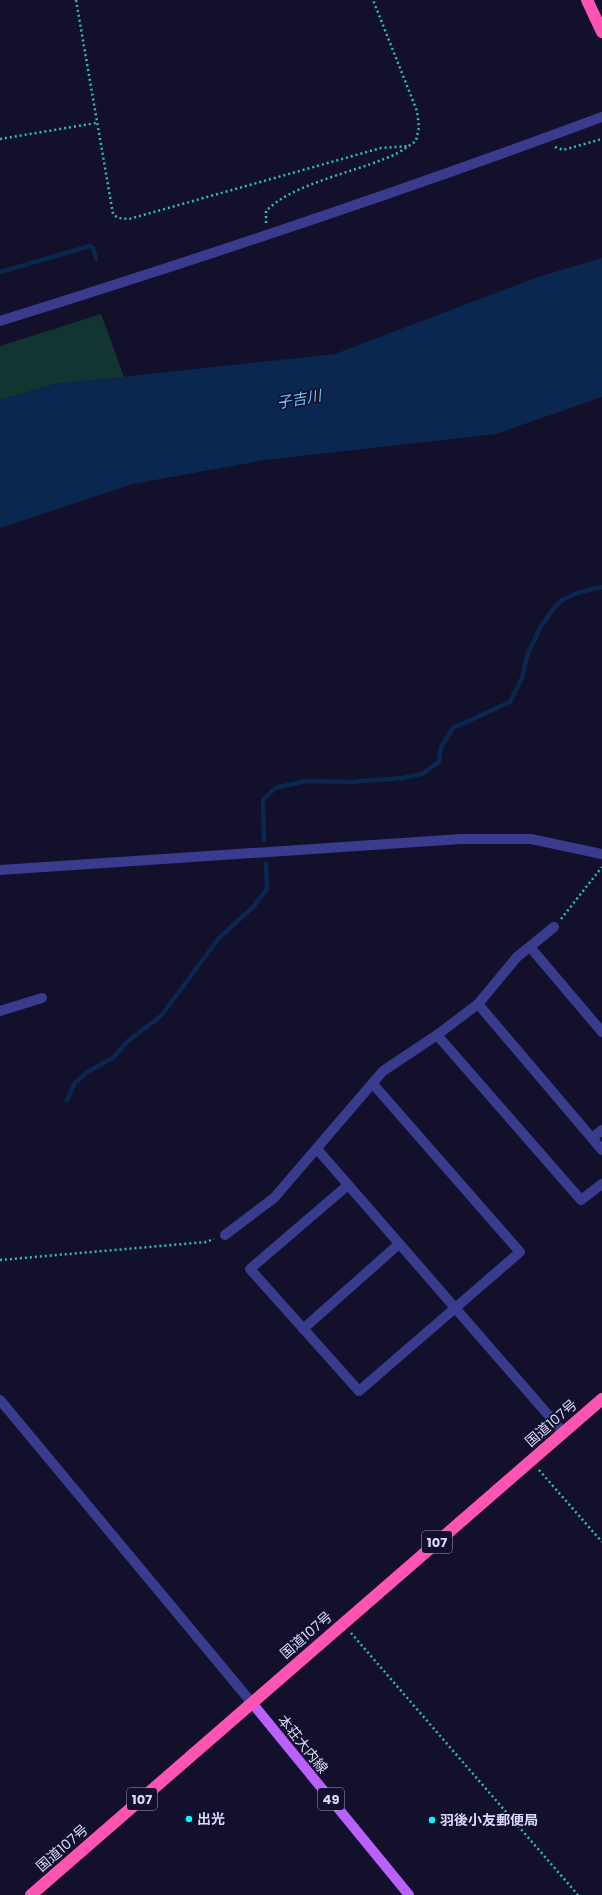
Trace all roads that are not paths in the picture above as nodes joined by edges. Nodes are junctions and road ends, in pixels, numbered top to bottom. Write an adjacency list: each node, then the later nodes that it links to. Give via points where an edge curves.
1 (587, 0): 2 (highway)
2 (602, 32)
3 (602, 117): 4 (street, via 267,236)
4 (0, 321)
5 (602, 854): 6 (street, via 531,839 461,839)
6 (0, 870)
7 (554, 927): 8 (street)
8 (530, 946): 10 (street, via 517,957); 12 (street)
9 (42, 998): 11 (street)
10 (478, 1004): 13 (street); 16 (street)
11 (0, 1012)
12 (602, 1032)
13 (437, 1035): 14 (street, via 383,1071); 19 (street, via 581,1200)
14 (373, 1084): 17 (street); 23 (street, via 520,1252)
15 (602, 1130): 16 (street)
16 (592, 1138): 18 (street)
17 (317, 1149): 20 (street); 21 (street, via 274,1198)
18 (602, 1150)
19 (602, 1184)
20 (348, 1186): 22 (street); 24 (street, via 250,1269)
21 (225, 1235)
22 (399, 1244): 23 (street); 24 (street)
23 (454, 1308): 24 (street, via 359,1390); 27 (street)
24 (303, 1329)
25 (602, 1399): 27 (highway, 国道107号 / 107)
26 (0, 1400): 28 (street)
27 (563, 1432): 28 (highway, 国道107号 / 107)
28 (252, 1703): 29 (highway, 国道107号 / 107); 30 (main road, 本荘大内線 / 49)
29 (31, 1895)
30 (409, 1895)

